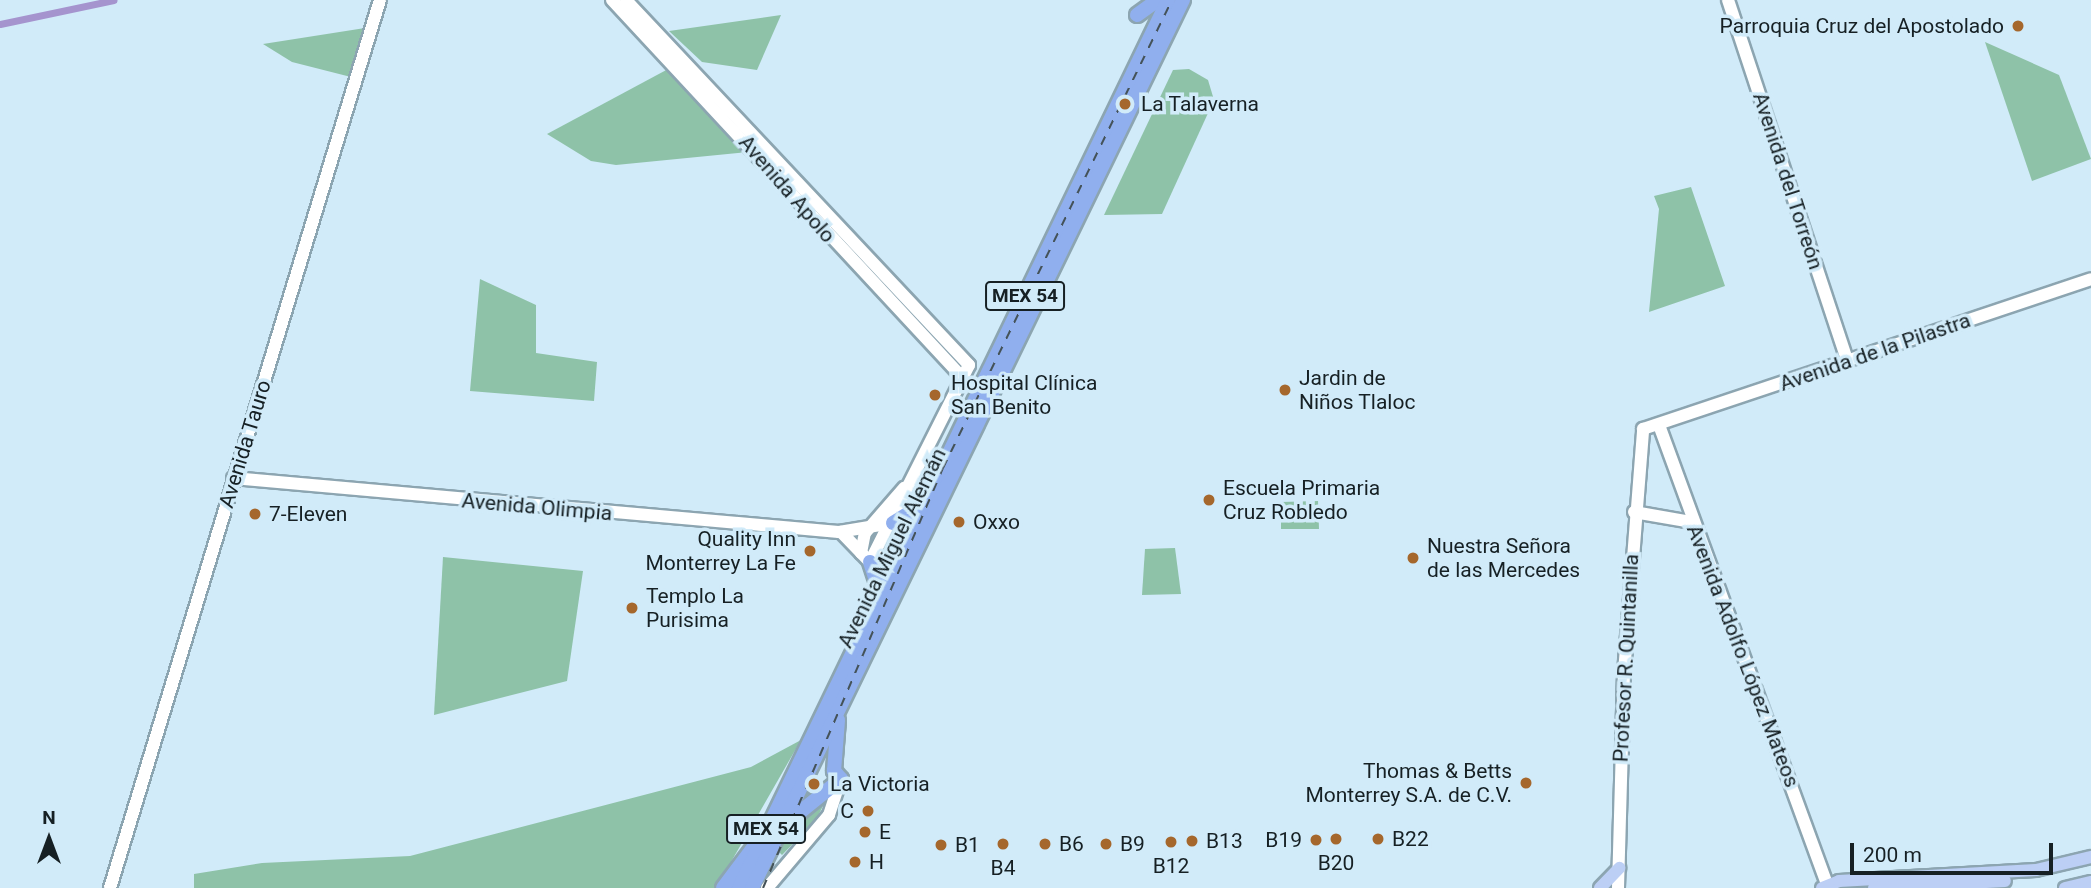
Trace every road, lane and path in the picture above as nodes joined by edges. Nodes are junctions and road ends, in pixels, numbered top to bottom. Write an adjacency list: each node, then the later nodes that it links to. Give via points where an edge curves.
1 (380, 0): 15 (street, Avenida Tauro)
2 (612, 0): 12 (street, Avenida Apolo)
3 (626, 0): 11 (street, Avenida Apolo)
4 (1158, 0): 8 (highway)
5 (1168, 0): 17 (highway, Avenida Miguel Alemán / MEX 54)
6 (1183, 0): 25 (highway, Avenida Miguel Alemán / MEX 54)
7 (1728, 0): 10 (street, Avenida del Torreón)
8 (1137, 15)
9 (2091, 279): 10 (street, Avenida de la Pilastra)
10 (1848, 362): 13 (street, Avenida de la Pilastra)
11 (969, 365): 12 (street, Avenida Miguel Alemán)
12 (962, 377): 16 (street, Avenida Miguel Alemán)
13 (1659, 425): 14 (street, Avenida de la Pilastra); 19 (street, Avenida Adolfo López Mateos)
14 (1643, 429): 18 (street, Profesor R. Quintanilla)
15 (233, 478): 22 (street, Avenida Olimpia); 34 (street, Avenida Tauro)
16 (909, 484): 20 (street, Avenida Miguel Alemán); 21 (street, Avenida Miguel Alemán)
17 (924, 503): 20 (highway); 24 (highway, Avenida Miguel Alemán / MEX 54)
18 (1634, 512): 19 (street); 31 (street, Profesor R. Quintanilla)
19 (1692, 522): 33 (street, Avenida Adolfo López Mateos)
20 (893, 523): 21 (street, Avenida Olimpia); 23 (street, Avenida Miguel Alemán)
21 (868, 529): 22 (street, Avenida Olimpia); 23 (street, Avenida Miguel Alemán)
22 (841, 532): 23 (street)
23 (865, 557): 24 (highway)
24 (880, 592): 28 (highway, Avenida Miguel Alemán / MEX 54)
25 (842, 699): 26 (highway, via 834,767); 27 (highway, Avenida Miguel Alemán / MEX 54)
26 (841, 779): 27 (highway, via 815,794); 38 (street, via 829,815)
27 (777, 835): 37 (highway, Avenida Miguel Alemán / MEX 54)
28 (760, 843): 35 (highway); 36 (highway, Avenida Miguel Alemán / MEX 54)
29 (2091, 857): 33 (main road, via 2036,870)
30 (2091, 865): 41 (main road, via 2000,882)
31 (1619, 868): 39 (main road); 40 (street, Profesor R. Quintanilla)
32 (2091, 882): 42 (main road)
33 (1825, 884)
34 (110, 888)
35 (723, 888)
36 (739, 888)
37 (752, 888)
38 (767, 888)
39 (1600, 888)
40 (1618, 888)
41 (1874, 888)
42 (2065, 888)

